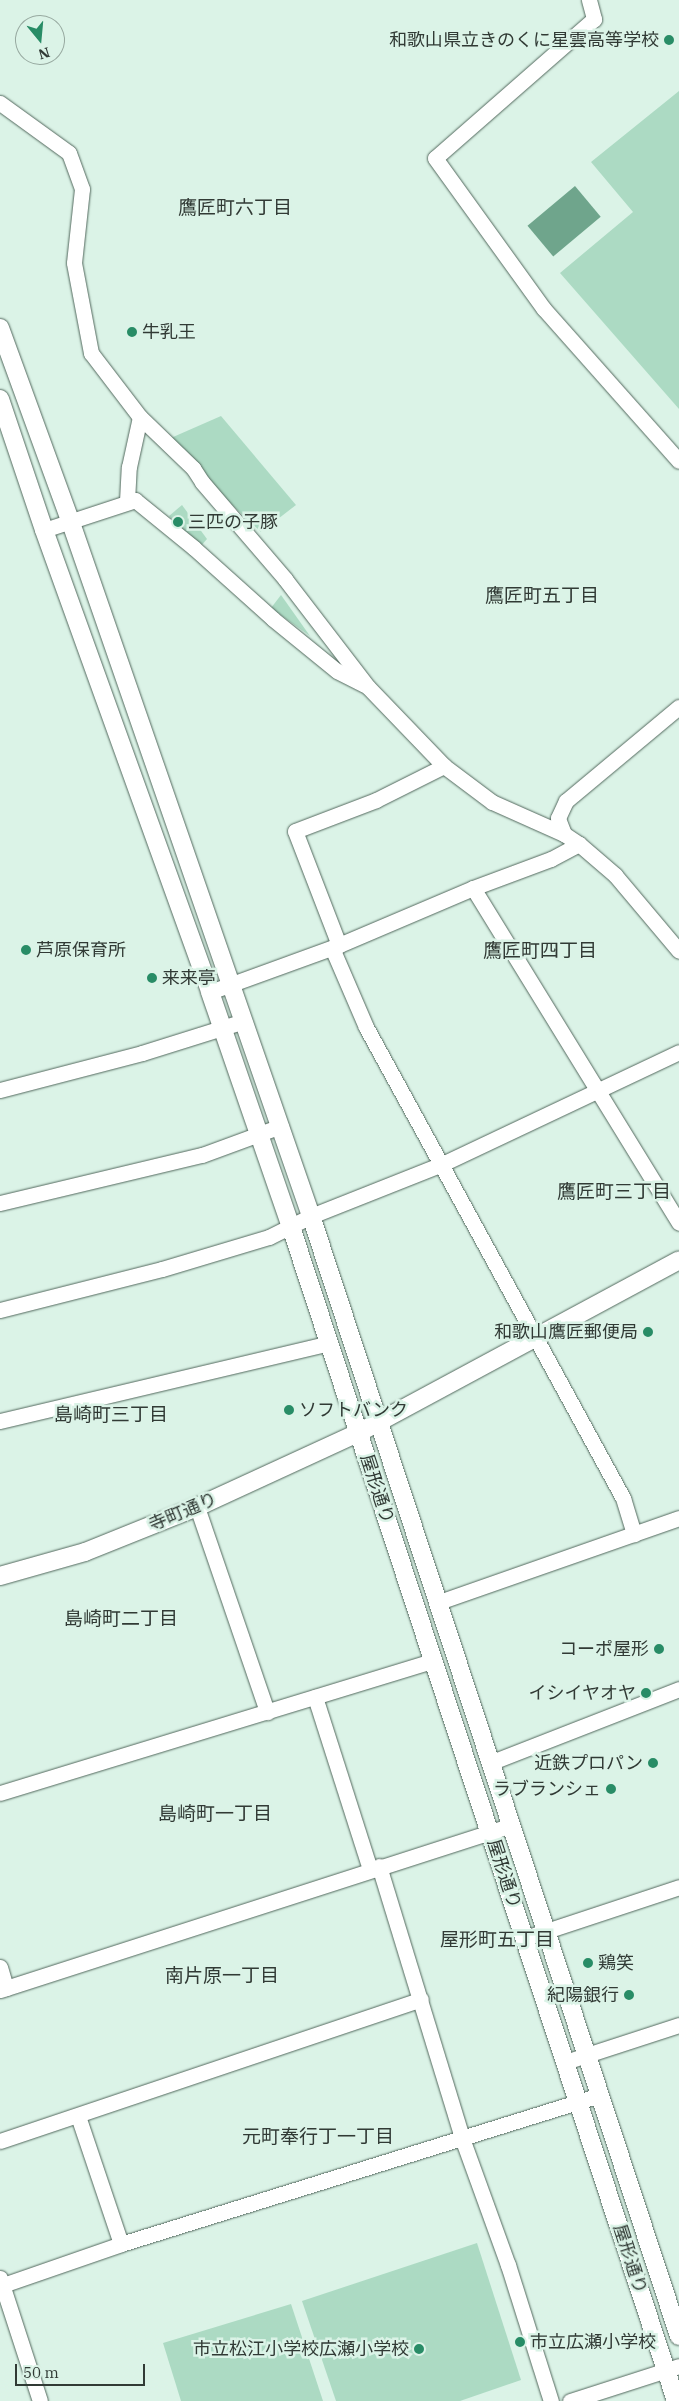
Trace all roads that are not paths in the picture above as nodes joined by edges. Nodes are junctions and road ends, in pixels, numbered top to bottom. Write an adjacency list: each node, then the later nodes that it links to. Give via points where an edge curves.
1 (589, 0): 7 (street, via 594,19 435,158 544,308)
2 (0, 103): 6 (street, via 69,152 82,189 74,263 91,354)
3 (0, 328): 4 (street, 屋形通り)
4 (5, 357): 9 (street, 屋形通り)
5 (0, 398): 10 (street, 屋形通り)
6 (140, 417): 8 (street, via 129,467); 11 (street, via 193,468 286,579)
7 (679, 461)
8 (127, 501): 9 (street); 11 (street, via 135,500 337,671)
9 (70, 520): 10 (street); 19 (street, 屋形通り)
10 (44, 530): 20 (street, 屋形通り)
11 (368, 687): 13 (street)
12 (679, 707): 14 (street, via 566,801 558,818)
13 (444, 766): 14 (street, via 492,802); 17 (street, via 376,800 295,831)
14 (564, 834): 15 (street)
15 (579, 844): 16 (street, via 551,859); 18 (street, via 615,875)
16 (472, 888): 17 (street); 25 (street)
17 (335, 946): 19 (street); 28 (street, via 366,1027)
18 (679, 952)
19 (231, 985): 20 (street); 21 (street, 屋形通り)
20 (210, 992): 22 (street, 屋形通り)
21 (244, 1022): 22 (street); 26 (street, 屋形通り)
22 (223, 1028): 24 (street); 27 (street, 屋形通り)
23 (679, 1052): 25 (street)
24 (0, 1090)
25 (596, 1092): 28 (street); 31 (street)
26 (281, 1126): 27 (street); 30 (street, 屋形通り)
27 (260, 1134): 29 (street, via 202,1155); 32 (street, 屋形通り)
28 (440, 1165): 30 (street); 35 (street)
29 (0, 1203)
30 (311, 1216): 32 (street); 38 (street, 屋形通り)
31 (679, 1223)
32 (291, 1227): 34 (street, via 269,1237 162,1269); 36 (street, 屋形通り)
33 (679, 1260): 35 (street)
34 (0, 1310)
35 (536, 1338): 38 (street); 42 (street, via 623,1498)
36 (330, 1343): 37 (street); 39 (street, 屋形通り)
37 (0, 1421)
38 (380, 1422): 39 (street, 寺町通り); 44 (street, 屋形通り)
39 (360, 1432): 40 (street, 寺町通り); 45 (street, 屋形通り)
40 (196, 1507): 43 (street, 寺町通り, via 85,1552); 48 (street)
41 (679, 1518): 42 (street)
42 (634, 1534): 44 (street)
43 (0, 1576)
44 (439, 1602): 49 (street, 屋形通り)
45 (434, 1660): 47 (street); 52 (street, 屋形通り)
46 (679, 1689): 49 (street)
47 (315, 1697): 48 (street); 53 (street)
48 (267, 1712): 50 (street)
49 (492, 1762): 51 (street, 屋形通り)
50 (0, 1793)
51 (512, 1825): 52 (street); 55 (street, 屋形通り)
52 (490, 1832): 53 (street); 56 (street, 屋形通り)
53 (374, 1868): 58 (street); 59 (street)
54 (679, 1887): 55 (street)
55 (547, 1931): 56 (street); 61 (street, 屋形通り)
56 (525, 1938): 62 (street, 屋形通り)
57 (0, 1967): 58 (street)
58 (3, 1989)
59 (421, 1999): 65 (street); 66 (street)
60 (679, 2026): 61 (street)
61 (587, 2055): 62 (street); 63 (street, 屋形通り)
62 (565, 2062): 64 (street, 屋形通り)
63 (600, 2095): 64 (street); 70 (street, 屋形通り)
64 (578, 2102): 66 (street); 71 (street, 屋形通り)
65 (78, 2116): 67 (street); 68 (street)
66 (462, 2138): 68 (street); 73 (street, via 508,2265)
67 (0, 2141)
68 (121, 2244): 69 (street)
69 (1, 2283): 72 (street)
70 (679, 2336)
71 (673, 2368): 74 (street); 75 (street, 屋形通り)
72 (40, 2401)
73 (551, 2401)
74 (570, 2401)
75 (676, 2401)

